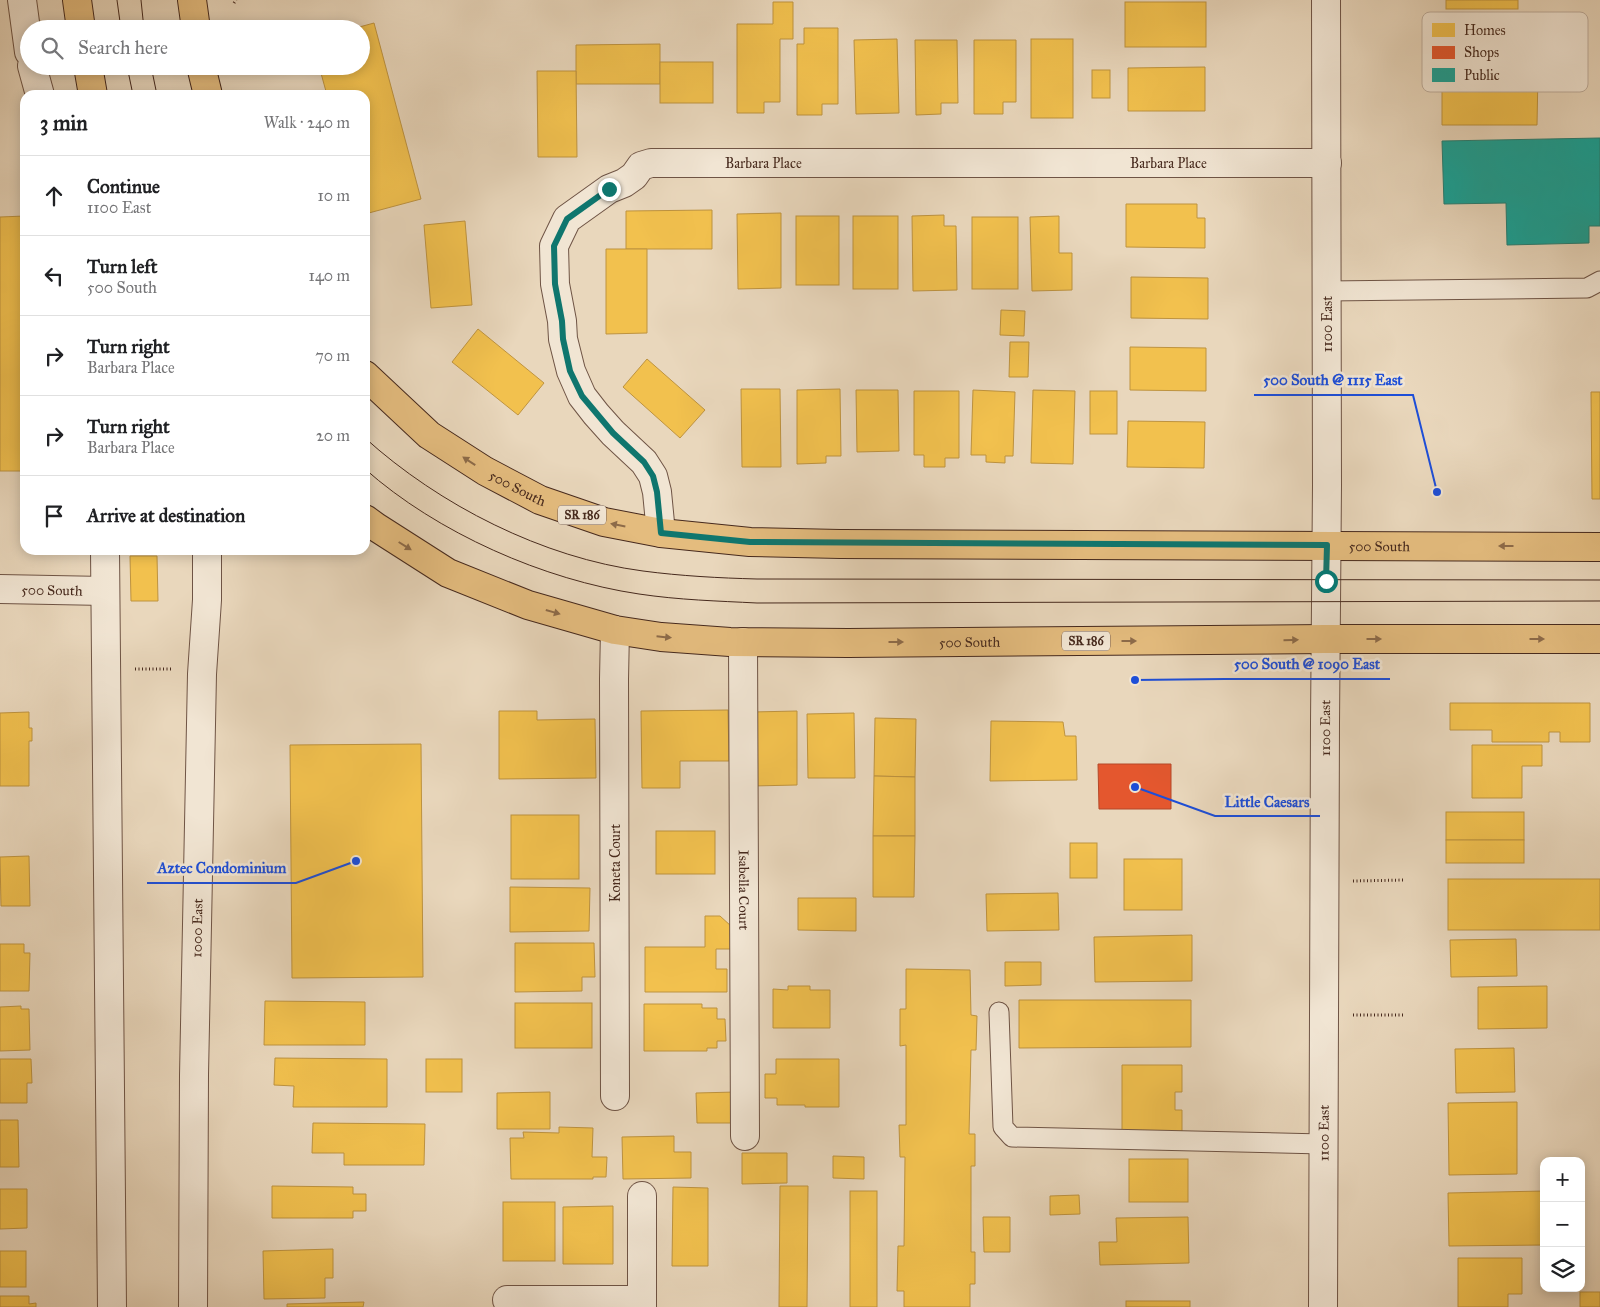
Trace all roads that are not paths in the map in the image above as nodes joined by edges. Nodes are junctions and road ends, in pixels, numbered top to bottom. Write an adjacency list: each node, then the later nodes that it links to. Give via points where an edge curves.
1 (22, 0): 5 (street)
2 (77, 0): 6 (main road)
3 (192, 0): 7 (main road)
4 (1326, 0): 14 (street, 1100 East)
5 (25, 20)
6 (80, 20)
7 (195, 20)
8 (34, 75): 11 (street)
9 (90, 75): 12 (main road)
10 (203, 75): 13 (main road)
11 (39, 90)
12 (93, 90)
13 (207, 90)
14 (1327, 163): 16 (street, 1100 East); 19 (street, Barbara Place, via 651,163 641,166 634,176 609,189 567,219 554,246 555,284 570,371 582,396 596,414 644,462 653,476)
15 (1600, 280): 16 (lane, via 1587,288)
16 (1327, 291): 20 (street, 1100 East)
17 (370, 380): 19 (main road, 500 South / SR 186, one-way to 17, via 604,522 524,492 430,435)
18 (370, 523): 26 (main road, 500 South / SR 186, one-way to 26, via 448,574 528,605)
19 (661, 533): 20 (main road, 500 South / SR 186, via 750,542 850,544)
20 (1327, 545): 21 (main road, 500 South / SR 186, one-way to 20); 27 (street, 1100 East)
21 (1600, 547)
22 (105, 555): 25 (street)
23 (207, 555): 38 (street, 1000 East, via 194,1075)
24 (0, 590): 25 (street, 500 South)
25 (105, 591): 37 (street)
26 (616, 630): 29 (main road, 500 South / SR 186, one-way to 29, via 661,637); 31 (street, Koneta Court)
27 (1325, 639): 28 (main road, 500 South / SR 186, one-way to 28); 29 (main road, 500 South / SR 186, one-way to 27); 33 (street, 1100 East)
28 (1600, 639)
29 (743, 642): 32 (street, Isabella Court)
30 (999, 1012): 33 (lane, via 1003,1127 1012,1137)
31 (615, 1096)
32 (745, 1136)
33 (1323, 1144): 39 (street, 1100 East)
34 (642, 1196): 36 (street)
35 (507, 1300): 36 (street)
36 (642, 1303)
37 (112, 1307)
38 (193, 1307)
39 (1323, 1307)

